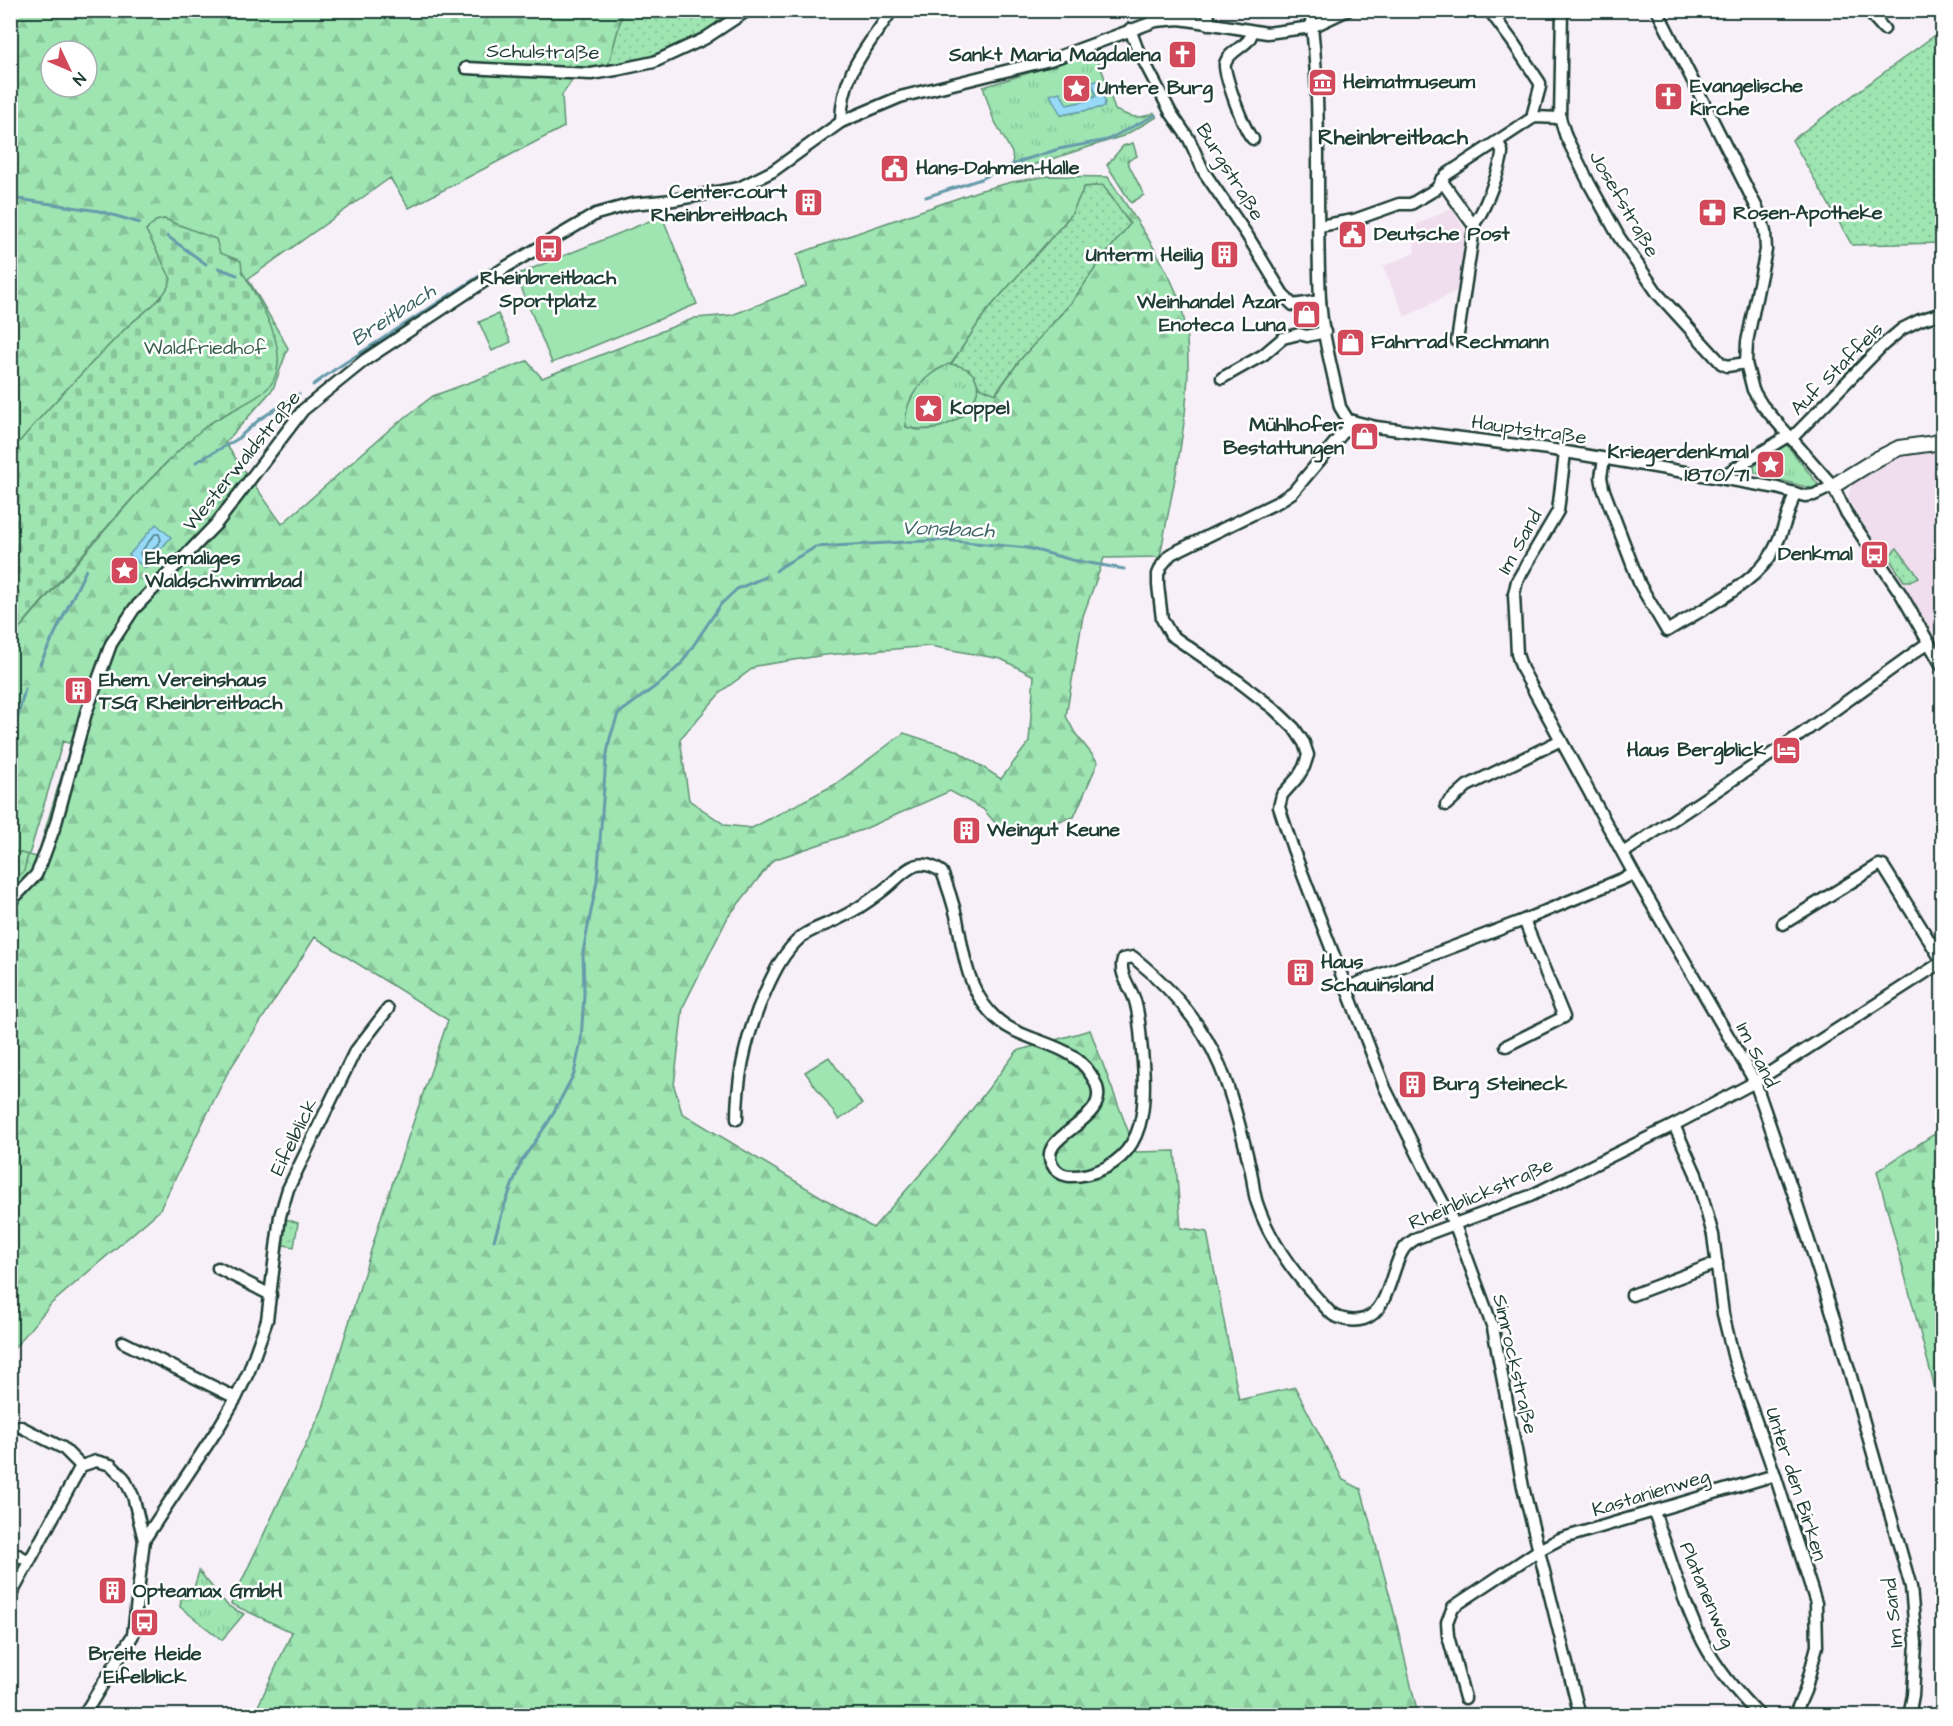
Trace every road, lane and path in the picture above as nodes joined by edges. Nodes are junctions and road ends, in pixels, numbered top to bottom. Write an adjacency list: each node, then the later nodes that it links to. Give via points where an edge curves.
1 (748, 10): 16 (street, Schulstraße, via 704,39 654,62 616,70 591,74)
2 (892, 10): 19 (street, via 861,52 847,81)
3 (1209, 10): 11 (street)
4 (1310, 10): 12 (street)
5 (1348, 10): 12 (street, Westerwaldstraße)
6 (1489, 10): 17 (street, via 1540,83)
7 (1562, 10): 18 (street, Josefstraße)
8 (1657, 10): 29 (street, via 1761,216 1766,250)
9 (1867, 10): 13 (street)
10 (1154, 16): 11 (street, Westerwaldstraße); 14 (street, Westerwaldstraße)
11 (1208, 24): 15 (street, Westerwaldstraße)
12 (1312, 27): 15 (street, Westerwaldstraße); 24 (street, via 1318,116)
13 (1884, 29)
14 (1130, 30): 19 (street, Westerwaldstraße, via 1050,60 900,97); 25 (street, Burgstraße, via 1204,172 1287,300 1293,306)
15 (1252, 32): 20 (street, via 1250,40 1228,58 1225,67 1239,114)
16 (466, 68)
17 (1534, 117): 18 (street); 21 (street)
18 (1560, 118): 29 (street, Josefstraße, via 1590,185 1658,294 1721,363)
19 (841, 122): 45 (street, Westerwaldstraße, via 773,171 739,188 632,204 597,214 506,267 321,393 303,410 217,523 134,609 111,644 41,864 36,875)
20 (1253, 139)
21 (1498, 142): 22 (street); 23 (street, via 1502,152 1495,177 1484,210)
22 (1441, 180): 23 (street, via 1464,215); 24 (street, via 1436,189 1411,204)
23 (1475, 222): 28 (street)
24 (1318, 226): 25 (street)
25 (1320, 301): 27 (street)
26 (1942, 314): 32 (street, Auf Staffels, via 1902,329)
27 (1325, 332): 30 (street, via 1283,339); 31 (street, via 1340,407)
28 (1457, 341)
29 (1746, 363): 32 (street, via 1753,390)
30 (1222, 378)
31 (1353, 421): 34 (street, Hauptstraße); 49 (street, Simrockstraße, via 1293,492 1171,554 1158,574 1162,619 1171,635 1273,708 1304,743 1308,755 1279,807)
32 (1790, 437): 36 (street, Auf Staffels, via 1729,472); 37 (street)
33 (1942, 442): 37 (street, via 1899,448)
34 (1565, 453): 35 (street, Hauptstraße); 41 (street, Im Sand, via 1558,511 1516,581 1514,594 1517,654)
35 (1604, 459): 36 (street, Hauptstraße); 38 (street, via 1603,488 1626,552 1667,631 1757,572 1769,557)
36 (1726, 478): 38 (street, Hauptstraße)
37 (1833, 486): 38 (street, Hauptstraße, via 1814,495); 39 (street)
38 (1795, 493)
39 (1929, 642): 40 (street); 43 (street)
40 (1942, 666)
41 (1561, 740): 42 (street, via 1467,786); 43 (street, Im Sand)
42 (1446, 805)
43 (1623, 854): 44 (street, Im Sand)
44 (1634, 874): 46 (street); 52 (street, Im Sand)
45 (10, 902)
46 (1524, 920): 49 (street); 51 (street, via 1564,1017)
47 (1783, 924): 48 (street, via 1879,865)
48 (1942, 962): 52 (street, Rheinblickstraße)
49 (1345, 987): 55 (street, Simrockstraße, via 1385,1088)
50 (388, 1009): 59 (street, Eifelblick, via 354,1053 288,1189 280,1216)
51 (1506, 1046)
52 (1755, 1083): 54 (street, Rheinblickstraße); 76 (street, Im Sand, via 1838,1331 1911,1587 1916,1643)
53 (737, 1119): 55 (street, Rheinblickstraße, via 739,1073 753,1020 787,950 803,935 880,893 917,863 926,863 942,872 948,886 961,949 979,1000 1010,1029 1073,1054 1097,1086 1098,1100 1092,1112 1050,1152 1051,1162 1062,1174 1072,1177 1102,1170 1128,1150 1139,1130 1145,1082 1139,1023 1136,1003 1120,965 1122,959 1133,957 1178,999 1208,1043 1232,1098 1264,1219 1295,1274 1334,1316 1365,1319 1378,1309 1404,1247 1417,1238)
54 (1674, 1125): 55 (street, Rheinblickstraße, via 1530,1196); 56 (street, Unter den Birken, via 1696,1174)
55 (1455, 1225): 67 (street, Simrockstraße, via 1493,1328)
56 (1717, 1263): 58 (street); 64 (street, Unter den Birken, via 1734,1359)
57 (218, 1268): 59 (street)
58 (1632, 1294)
59 (271, 1295): 61 (street, Eifelblick, via 267,1320)
60 (123, 1342): 61 (street)
61 (236, 1398): 66 (street, Eifelblick)
62 (19, 1426): 63 (street, via 63,1448)
63 (81, 1466): 66 (street, via 96,1461 111,1465 124,1478 133,1496); 69 (street)
64 (1775, 1475): 65 (street, Kastanienweg); 75 (street, Unter den Birken, via 1816,1604 1817,1646)
65 (1654, 1512): 67 (street, Kastanienweg, via 1560,1539); 74 (street, Platanenweg, via 1704,1644 1739,1694)
66 (144, 1540): 72 (street, via 133,1635)
67 (1539, 1550): 71 (street, via 1453,1607 1447,1622 1448,1636); 73 (street, Simrockstraße)
68 (10, 1551): 69 (street)
69 (29, 1560): 70 (street)
70 (10, 1597)
71 (1465, 1698)
72 (83, 1716)
73 (1580, 1716)
74 (1760, 1716)
75 (1794, 1716)
76 (1909, 1716)

